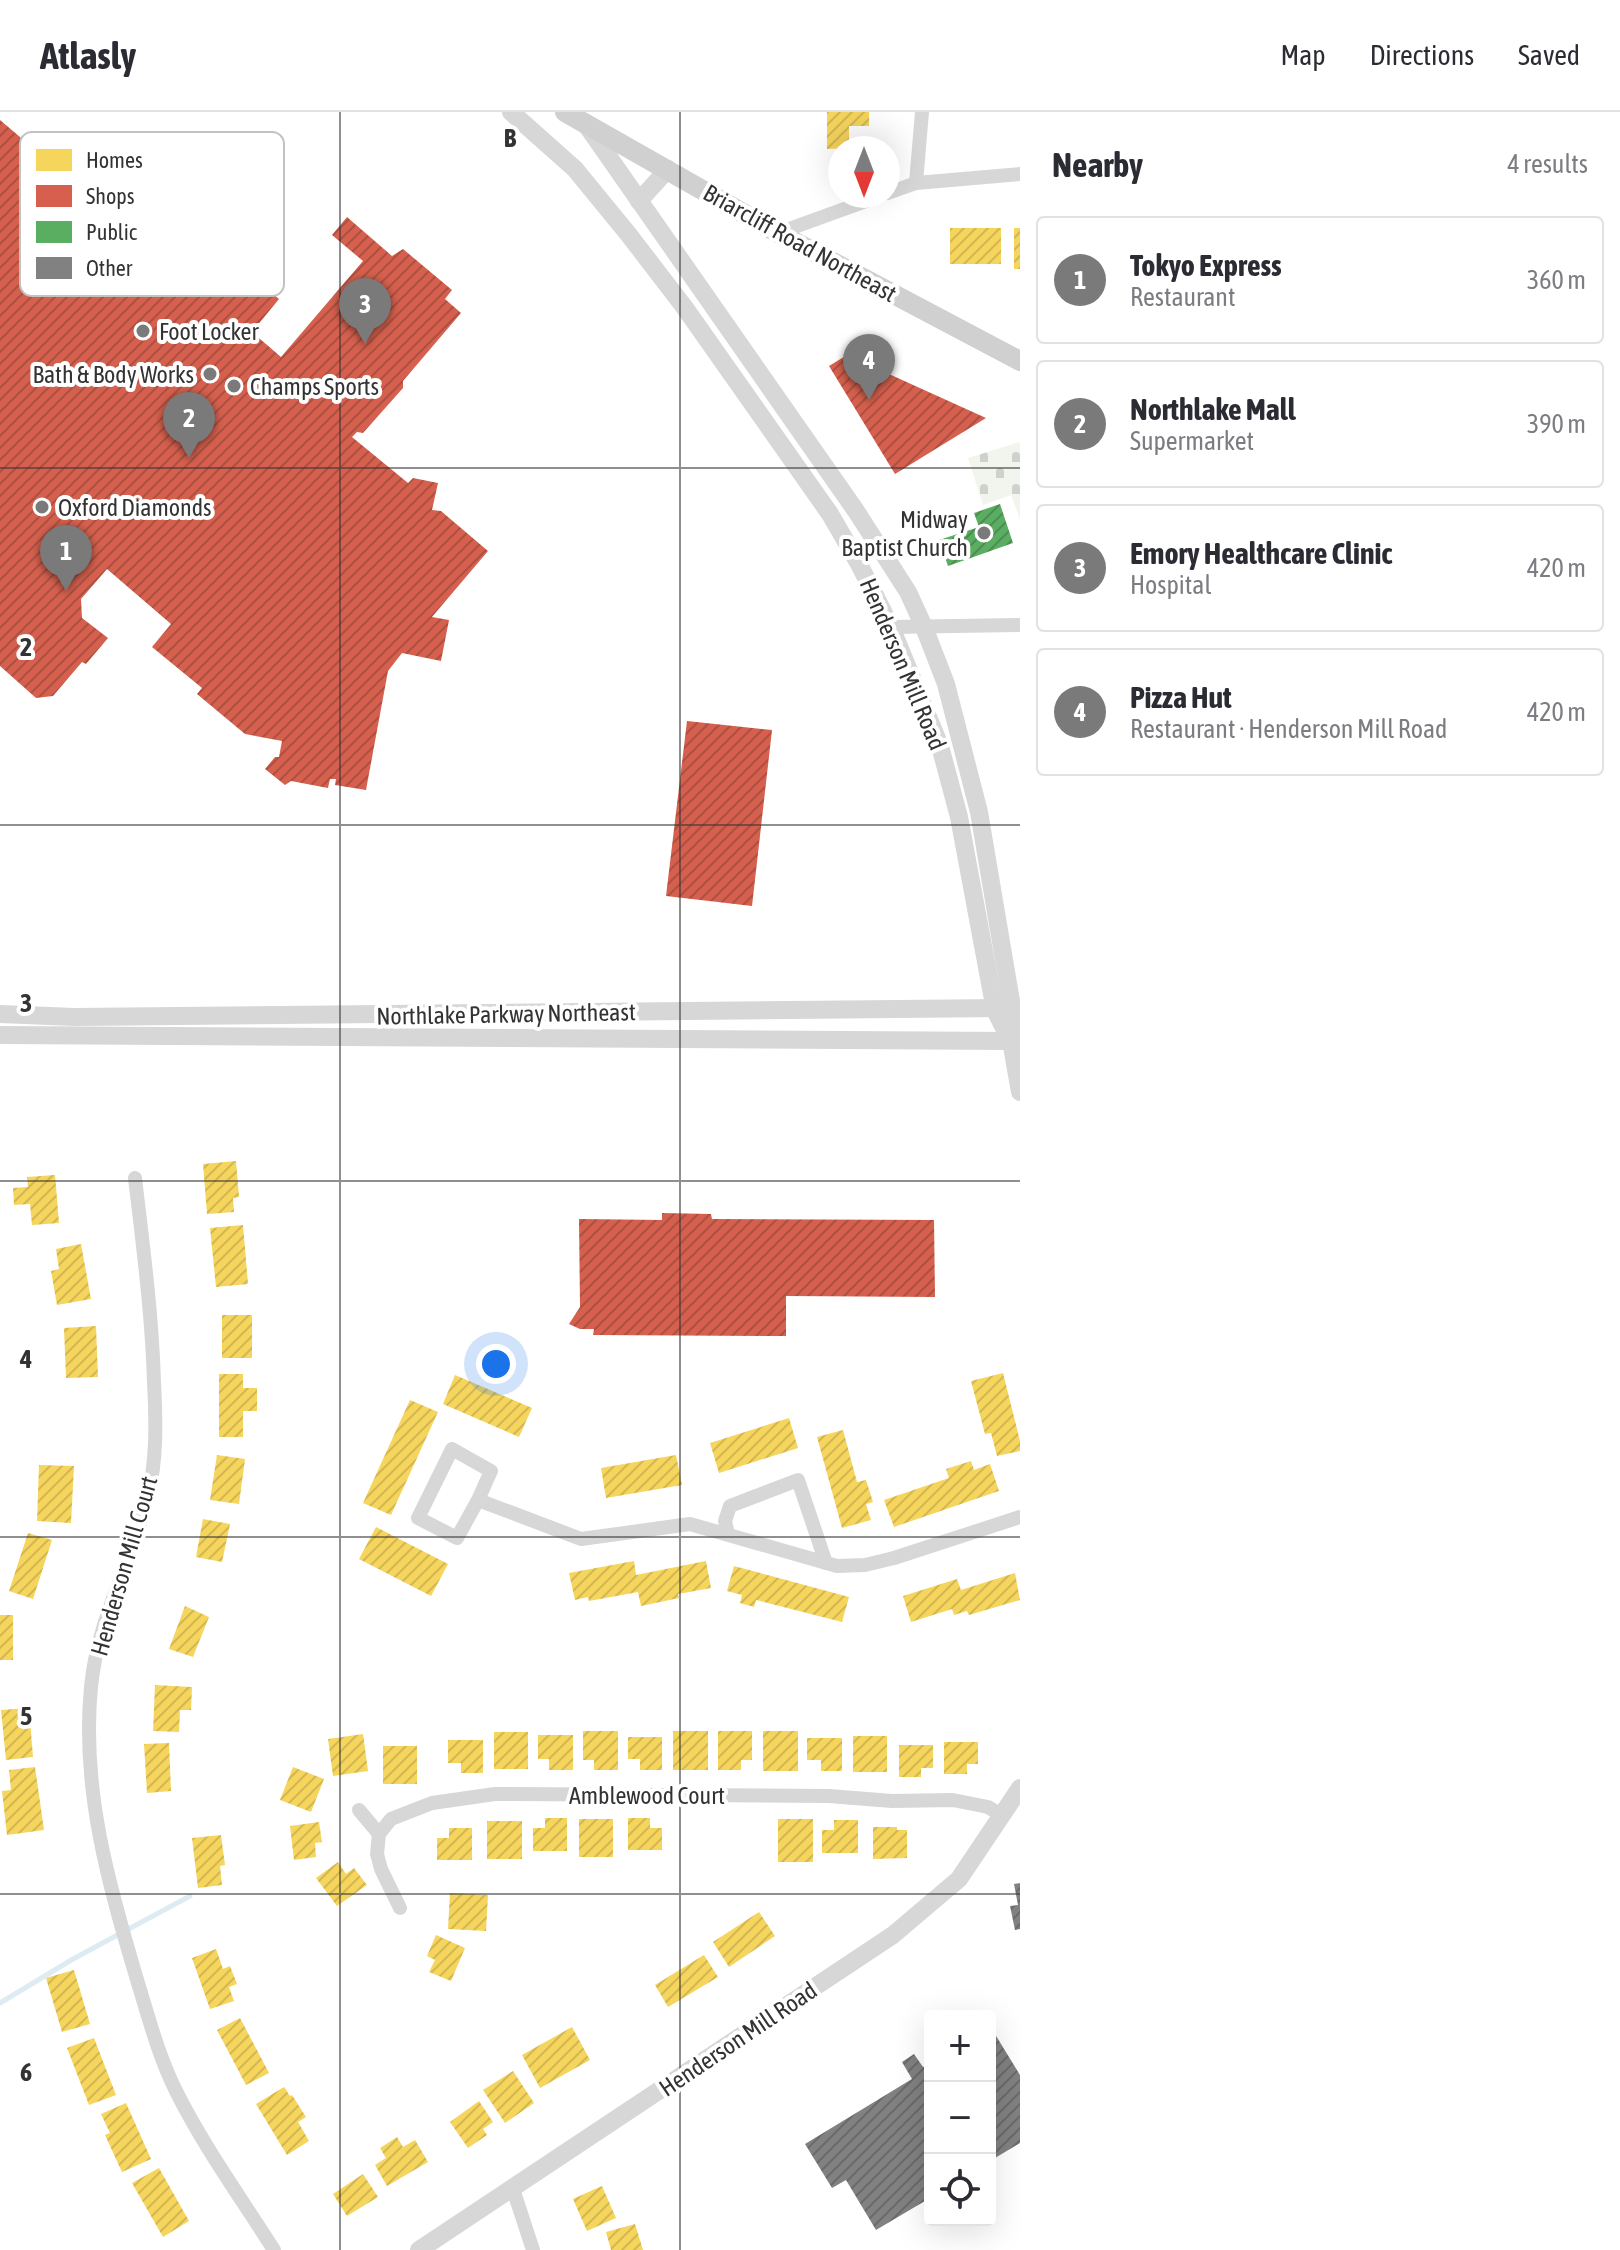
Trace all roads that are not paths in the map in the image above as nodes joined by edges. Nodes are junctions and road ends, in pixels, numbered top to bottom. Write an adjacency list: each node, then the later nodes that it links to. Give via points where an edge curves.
1 (511, 112): 13 (street, Henderson Mill Road, via 575,169 685,308 830,514)
2 (922, 112): 6 (street)
3 (574, 115): 4 (main road, Briarcliff Road Northeast); 8 (street, Henderson Mill Road)
4 (668, 169): 8 (street); 10 (main road, Briarcliff Road Northeast)
5 (1020, 174): 6 (street)
6 (916, 183): 7 (street)
7 (900, 189)
8 (639, 201): 14 (street, Henderson Mill Road, via 856,511)
9 (847, 208): 10 (street)
10 (778, 233): 11 (main road, Briarcliff Road Northeast)
11 (1020, 361)
12 (1020, 625): 14 (street)
13 (891, 627): 14 (street); 15 (street, Henderson Mill Road, via 940,746)
14 (924, 627): 15 (street, Henderson Mill Road, via 946,684 979,812)
15 (1004, 1008): 16 (street, Northlake Parkway Northeast); 18 (street, Henderson Mill Road)
16 (0, 1014)
17 (0, 1035): 18 (street, Northlake Parkway Northeast)
18 (1011, 1041): 19 (street, Henderson Mill Road)
19 (1020, 1092)
20 (135, 1178): 31 (street, Henderson Mill Court, via 152,1318 157,1443 148,1497 106,1616 91,1683 87,1743 94,1808 113,1898 174,2088)
21 (478, 1500): 21 (street, via 457,1538 418,1518 452,1449 491,1471); 23 (street, via 581,1539 690,1524)
22 (1020, 1517): 24 (street, via 865,1565)
23 (728, 1534): 24 (street); 24 (street, via 730,1506 798,1480)
24 (826, 1563)
25 (1020, 1788): 27 (street, Henderson Mill Road)
26 (359, 1810): 28 (street)
27 (1001, 1815): 28 (street, Amblewood Court, via 953,1800 495,1794 432,1803 391,1819); 30 (street, Henderson Mill Road, via 959,1879 893,1935)
28 (379, 1834): 29 (street, via 381,1869)
29 (400, 1908)
30 (513, 2189): 32 (street, Henderson Mill Road); 33 (street)
31 (274, 2250)
32 (419, 2250)
33 (533, 2250)

